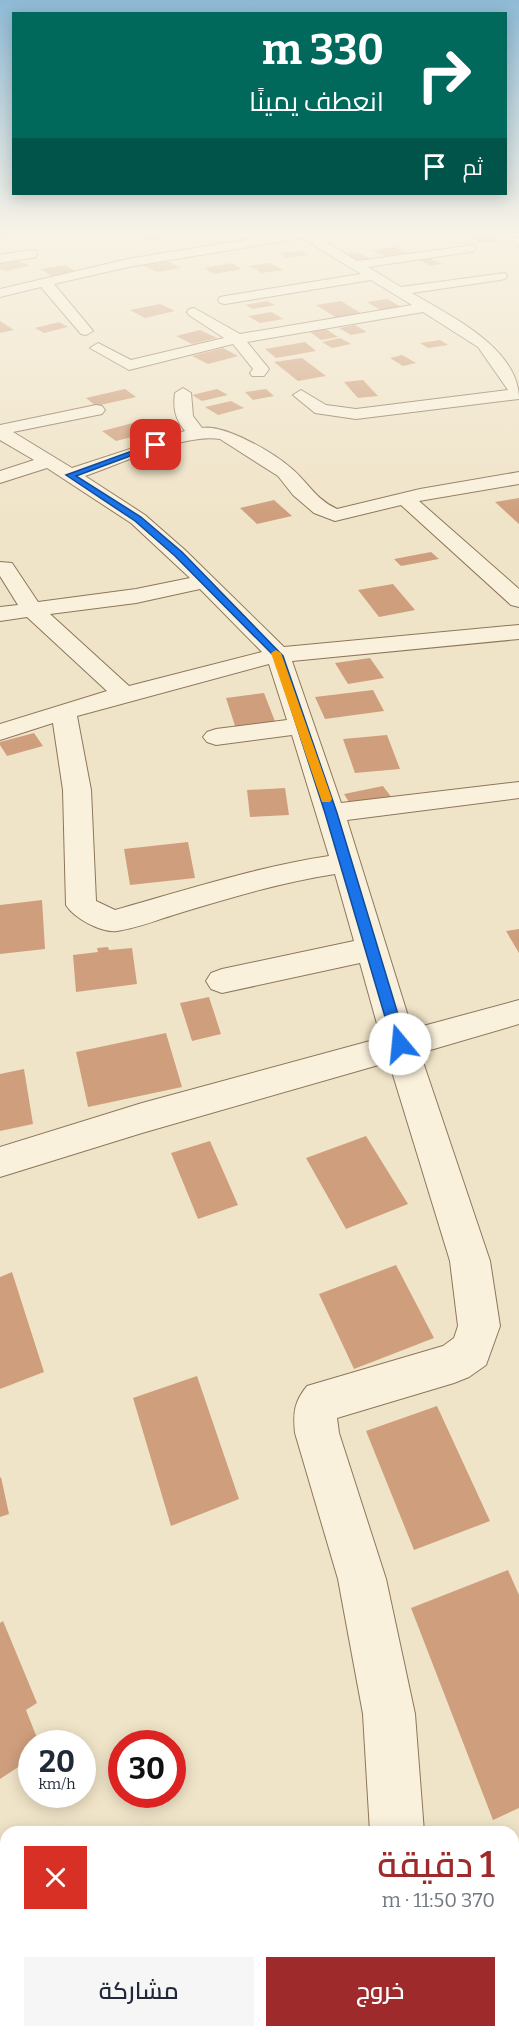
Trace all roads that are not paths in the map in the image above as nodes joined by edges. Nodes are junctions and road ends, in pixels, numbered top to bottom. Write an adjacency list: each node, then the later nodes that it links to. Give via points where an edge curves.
1 (81, 325): 5 (street)
2 (215, 325): 6 (street)
3 (320, 325): 6 (street)
4 (454, 325): 10 (street, via 483,344)
5 (86, 331)
6 (237, 339): 7 (street, via 129,365); 8 (street, via 261,369)
7 (98, 348)
8 (258, 373)
9 (183, 393): 14 (street, via 183,416)
10 (519, 394): 11 (street, via 356,414 321,409)
11 (301, 395)
12 (96, 410): 13 (street)
13 (0, 431): 15 (street)
14 (198, 433): 16 (street); 19 (street, via 225,435 272,463 328,513 345,514)
15 (48, 462): 16 (street); 17 (street)
16 (70, 475): 21 (street, via 138,519)
17 (0, 477)
18 (519, 478): 19 (street)
19 (405, 499): 22 (street)
20 (5, 567): 23 (street)
21 (206, 581): 23 (street, via 136,596); 26 (street)
22 (519, 600)
23 (32, 610): 24 (street); 27 (street)
24 (0, 615)
25 (519, 632): 26 (street)
26 (278, 656): 27 (street); 29 (street)
27 (124, 694): 28 (street)
28 (64, 712): 30 (street); 34 (street, via 77,790 81,905 95,915 116,921 246,883)
29 (302, 726): 31 (street); 33 (street)
30 (0, 732)
31 (216, 736)
32 (519, 790): 33 (street)
33 (331, 813): 34 (street)
34 (345, 863): 35 (street)
35 (371, 949): 36 (street); 38 (street)
36 (222, 981)
37 (519, 1012): 38 (street)
38 (400, 1044): 39 (street); 40 (street, via 470,1261 479,1326 471,1351 454,1363 322,1401 316,1406 314,1420 362,1579 389,1714)
39 (0, 1162)
40 (398, 1826)

